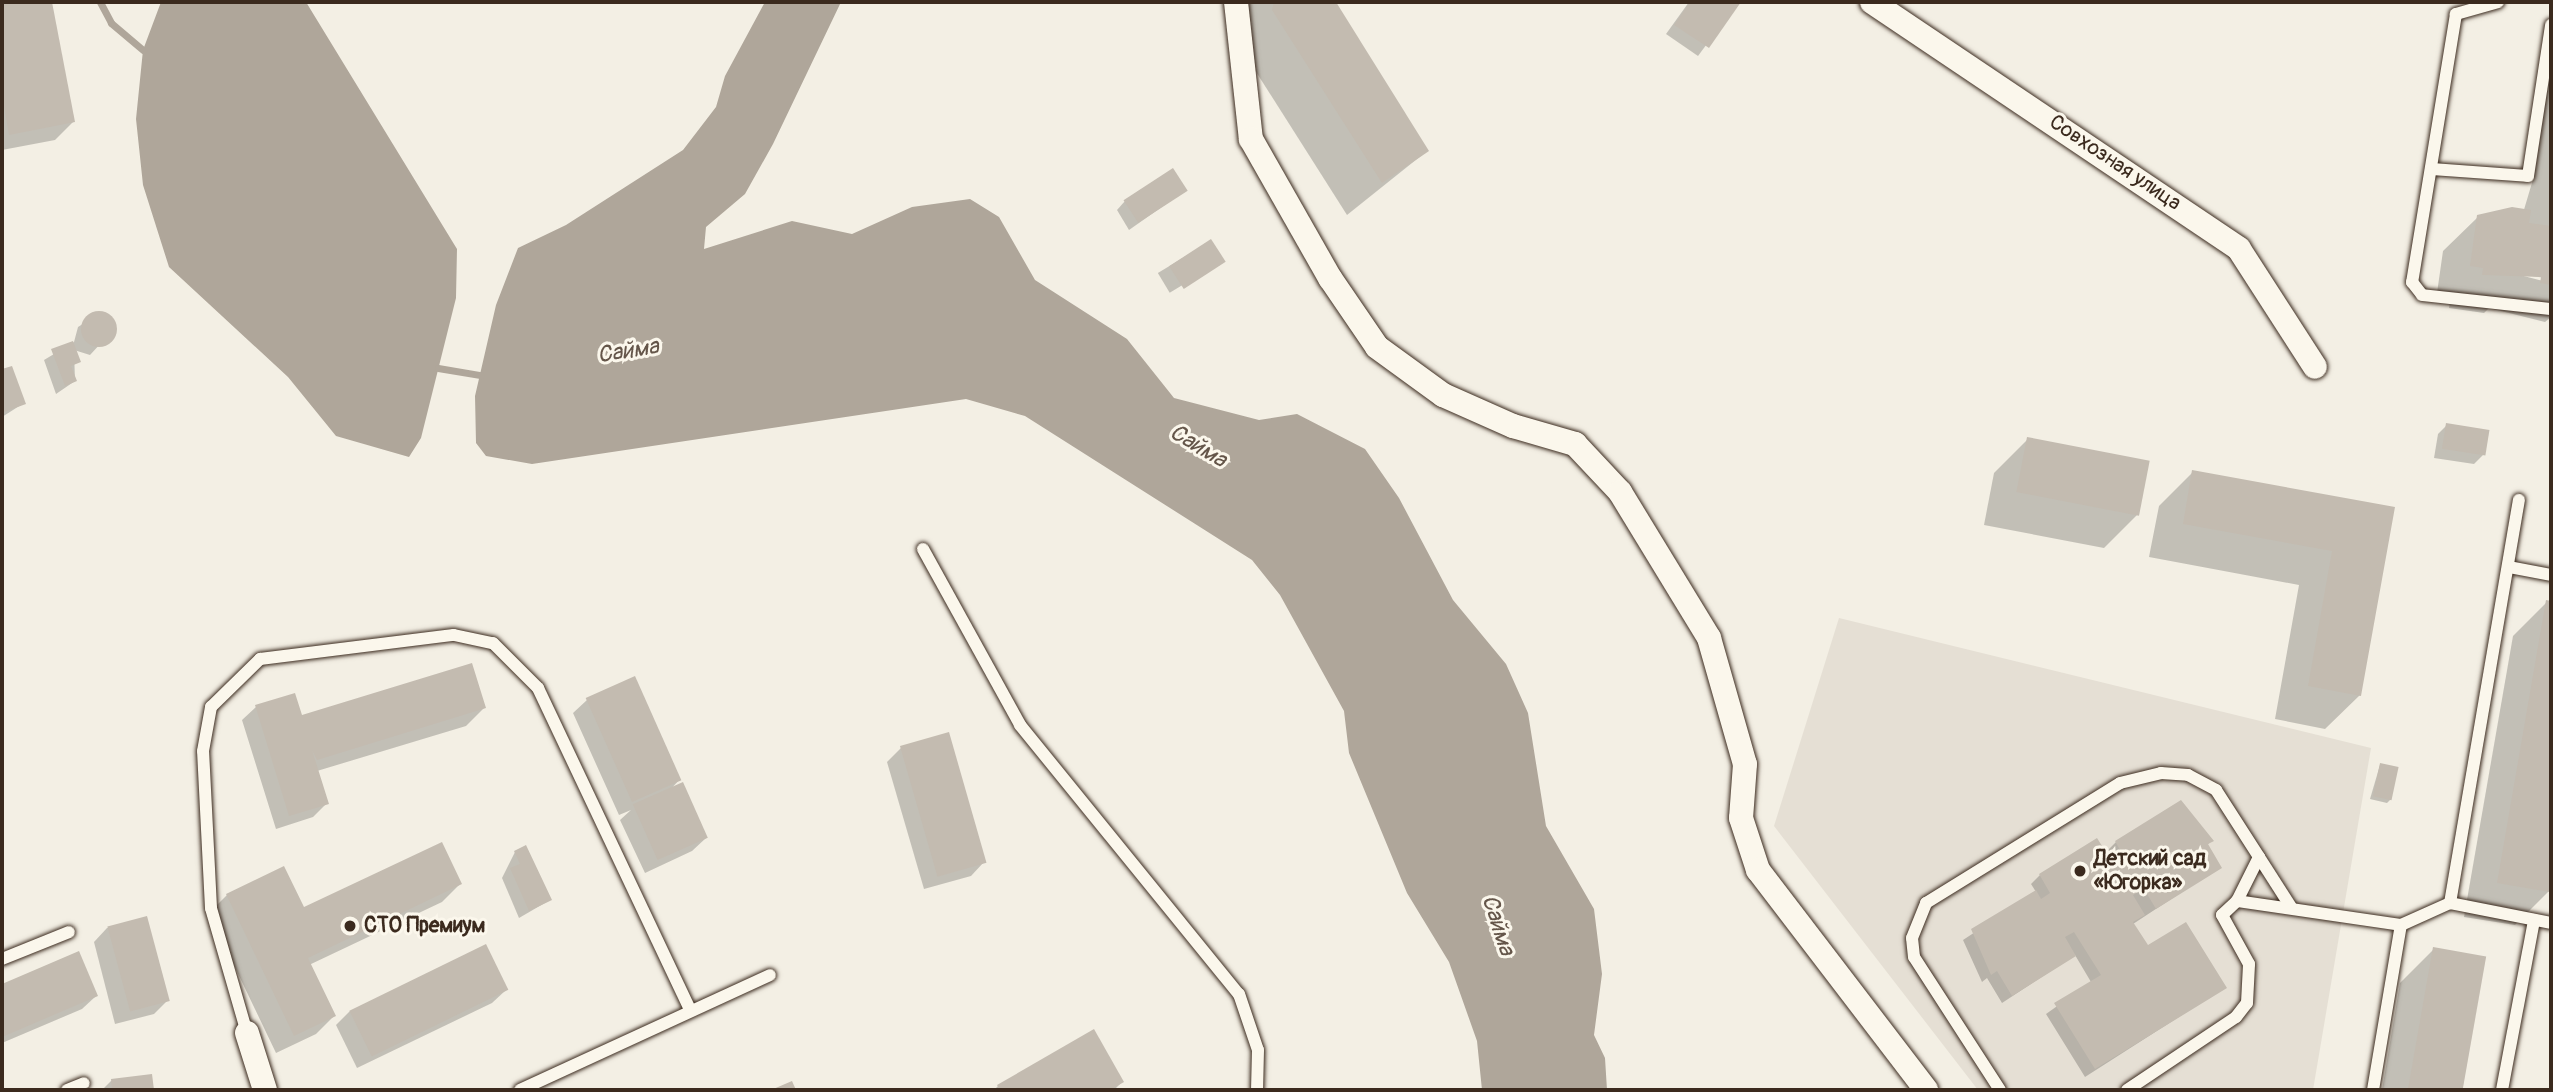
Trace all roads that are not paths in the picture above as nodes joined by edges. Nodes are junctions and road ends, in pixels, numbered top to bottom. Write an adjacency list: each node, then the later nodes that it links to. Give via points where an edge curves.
1 (1237, 2): 29 (street, via 1251,139 1330,278 1377,347 1443,395 1513,426 1574,444 1620,492 1709,638 1745,764 1741,818 1758,870)
2 (1872, 2): 7 (street, Совхозная улица, via 2239,249)
3 (2498, 2): 5 (lane, via 2456,14)
4 (2551, 25): 5 (lane, via 2528,176)
5 (2431, 169): 6 (lane, via 2415,288 2421,295)
6 (2551, 309)
7 (2315, 367)
8 (2519, 500): 10 (lane)
9 (923, 549): 28 (lane, via 1020,725 1239,994 1258,1050)
10 (2509, 567): 11 (lane); 14 (lane)
11 (2551, 575)
12 (2259, 857): 13 (lane); 15 (lane); 30 (lane, via 2204,782 2144,774 2120,783 1926,903 1912,938 1914,957)
13 (2237, 901): 15 (lane); 31 (lane, via 2222,915 2249,964 2247,1003 2236,1017)
14 (2450, 903): 16 (lane); 18 (lane)
15 (2291, 907): 18 (lane)
16 (2534, 920): 17 (lane); 33 (lane)
17 (2551, 923)
18 (2401, 925): 32 (lane)
19 (69, 932): 20 (lane)
20 (2, 958)
21 (770, 975): 22 (lane)
22 (691, 1011): 23 (lane, via 538,688 493,643 454,635 260,659 211,707 203,751 211,908); 27 (lane)
23 (247, 1033): 26 (street)
24 (84, 1083): 25 (lane)
25 (67, 1090)
26 (265, 1090)
27 (520, 1090)
28 (1257, 1090)
29 (1926, 1090)
30 (2000, 1090)
31 (2127, 1090)
32 (2373, 1090)
33 (2502, 1090)

